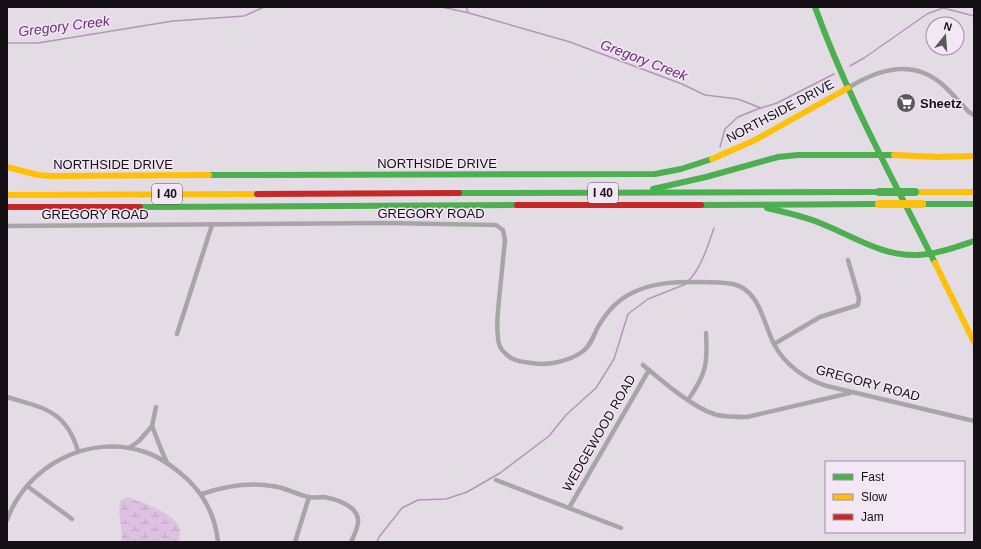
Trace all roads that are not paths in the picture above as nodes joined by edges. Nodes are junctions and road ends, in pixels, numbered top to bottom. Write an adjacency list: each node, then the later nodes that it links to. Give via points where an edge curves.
1 (815, 7): 2 (main road, via 826,40)
2 (848, 88): 3 (street, via 864,78 891,69 914,70 943,84); 4 (main road); 6 (main road, NORTHSIDE DRIVE, via 738,149 691,166 655,174 52,176)
3 (974, 115)
4 (882, 154): 5 (main road); 8 (main road, via 778,157 670,186 632,192); 16 (main road)
5 (974, 156)
6 (7, 167)
7 (974, 192): 8 (main road, I 40, bridge)
8 (595, 193): 9 (main road, I 40)
9 (7, 195)
10 (974, 204): 11 (main road, I 40, bridge)
11 (736, 205): 12 (main road, I 40); 16 (main road, via 792,214 892,253 910,256)
12 (7, 207)
13 (212, 225): 14 (street, GREGORY ROAD); 19 (street); 21 (street, GREGORY ROAD, via 496,225 503,230 505,240 498,317 499,345 511,358 519,361 551,363 582,352 589,346 597,329 616,303 639,289 660,283 722,282 746,290 761,310)
14 (7, 226)
15 (974, 241): 16 (main road)
16 (930, 254): 20 (main road)
17 (848, 260): 21 (street, via 859,298 858,305 820,317)
18 (706, 333): 26 (street, via 706,364 703,376)
19 (178, 334)
20 (974, 342)
21 (774, 344): 24 (street, GREGORY ROAD, via 784,358 806,378)
22 (643, 365): 23 (street)
23 (649, 370): 26 (street); 37 (street, WEDGEWOOD ROAD)
24 (853, 392): 26 (street, via 747,417 716,415); 28 (street, GREGORY ROAD)
25 (7, 396): 31 (street, via 56,415 66,424)
26 (688, 400)
27 (156, 407): 29 (street)
28 (974, 422)
29 (152, 426): 30 (street); 32 (street)
30 (129, 448): 31 (street); 32 (street, via 146,452)
31 (78, 450): 34 (street, via 54,462)
32 (168, 463): 35 (street)
33 (496, 480): 37 (street)
34 (27, 486): 38 (street); 39 (street, via 17,499)
35 (202, 494): 36 (street, via 219,488 252,483 282,488); 41 (street, via 211,513)
36 (310, 497): 42 (street); 43 (street, via 334,499 354,511 358,519)
37 (569, 508): 40 (street)
38 (72, 519)
39 (7, 520)
40 (622, 528)
41 (218, 542)
42 (295, 542)
43 (351, 542)

